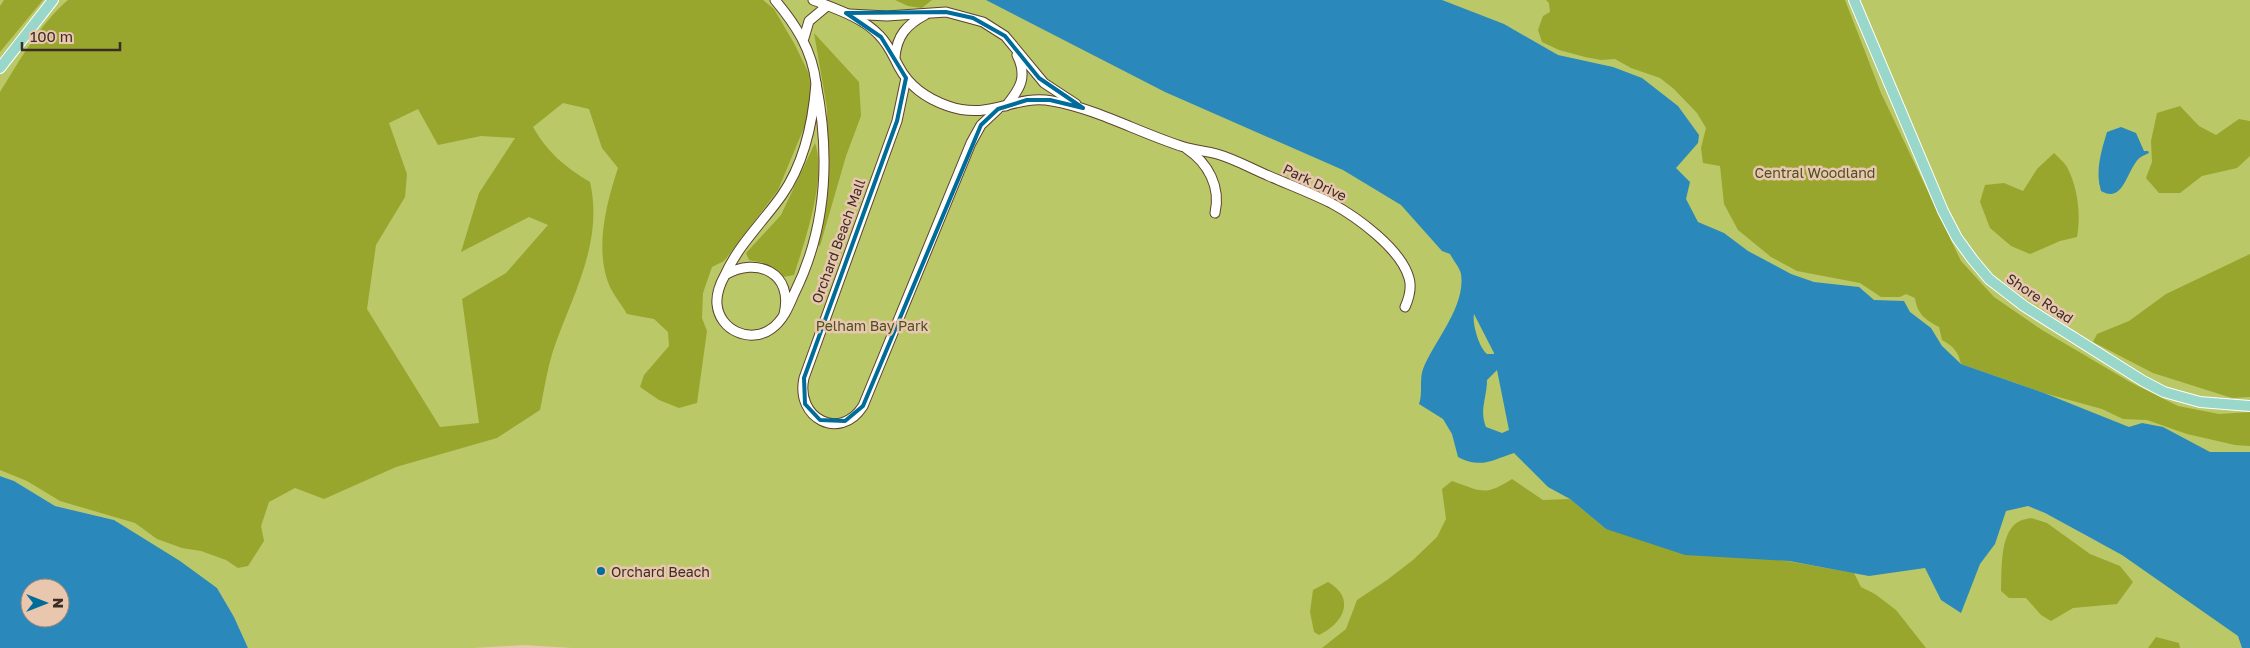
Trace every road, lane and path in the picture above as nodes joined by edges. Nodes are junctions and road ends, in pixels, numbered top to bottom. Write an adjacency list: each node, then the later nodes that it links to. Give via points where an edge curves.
1 (53, 0): 11 (main road)
2 (775, 0): 8 (street)
3 (813, 0): 5 (street, Park Drive)
4 (1854, 0): 21 (main road, Shore Road, via 1943,211 1957,238 1989,279 2024,306 2153,387 2200,402)
5 (826, 6): 6 (street, Park Drive); 8 (street, via 809,21)
6 (846, 13): 7 (street, Park Drive, via 887,16); 10 (street, Park Drive, via 877,33)
7 (930, 13): 9 (street, Park Drive, via 956,13 973,18 998,30); 10 (street, via 904,29)
8 (804, 38): 13 (street)
9 (1010, 42): 14 (street, Park Drive, via 1021,63 1023,78 1020,88); 15 (street, Park Drive, via 1038,78)
10 (894, 57): 12 (street, Park Drive)
11 (0, 68)
12 (906, 78): 14 (street, Park Drive, via 921,92 947,106 976,111); 14 (street, Orchard Beach Mall, via 897,120 804,378 802,394 805,404 824,422 845,421 863,406 971,143 981,125)
13 (816, 83): 18 (street, via 811,124 795,172 783,194 737,251); 20 (street, via 824,137 822,203 805,268)
14 (1002, 107): 15 (street, Park Drive, via 1027,100 1042,100)
15 (1083, 108): 16 (street, Park Drive)
16 (1184, 147): 17 (street, Park Drive, via 1198,158 1212,178 1216,191); 19 (street, Park Drive, via 1218,154 1316,196 1354,217 1383,242 1405,269 1410,288)
17 (1215, 213)
18 (725, 275): 20 (street, via 746,267 768,270 785,290); 20 (street, via 717,294 717,306 723,321 732,329 748,335 762,333 778,324)
19 (1405, 307)
20 (784, 314)
21 (2250, 406)

